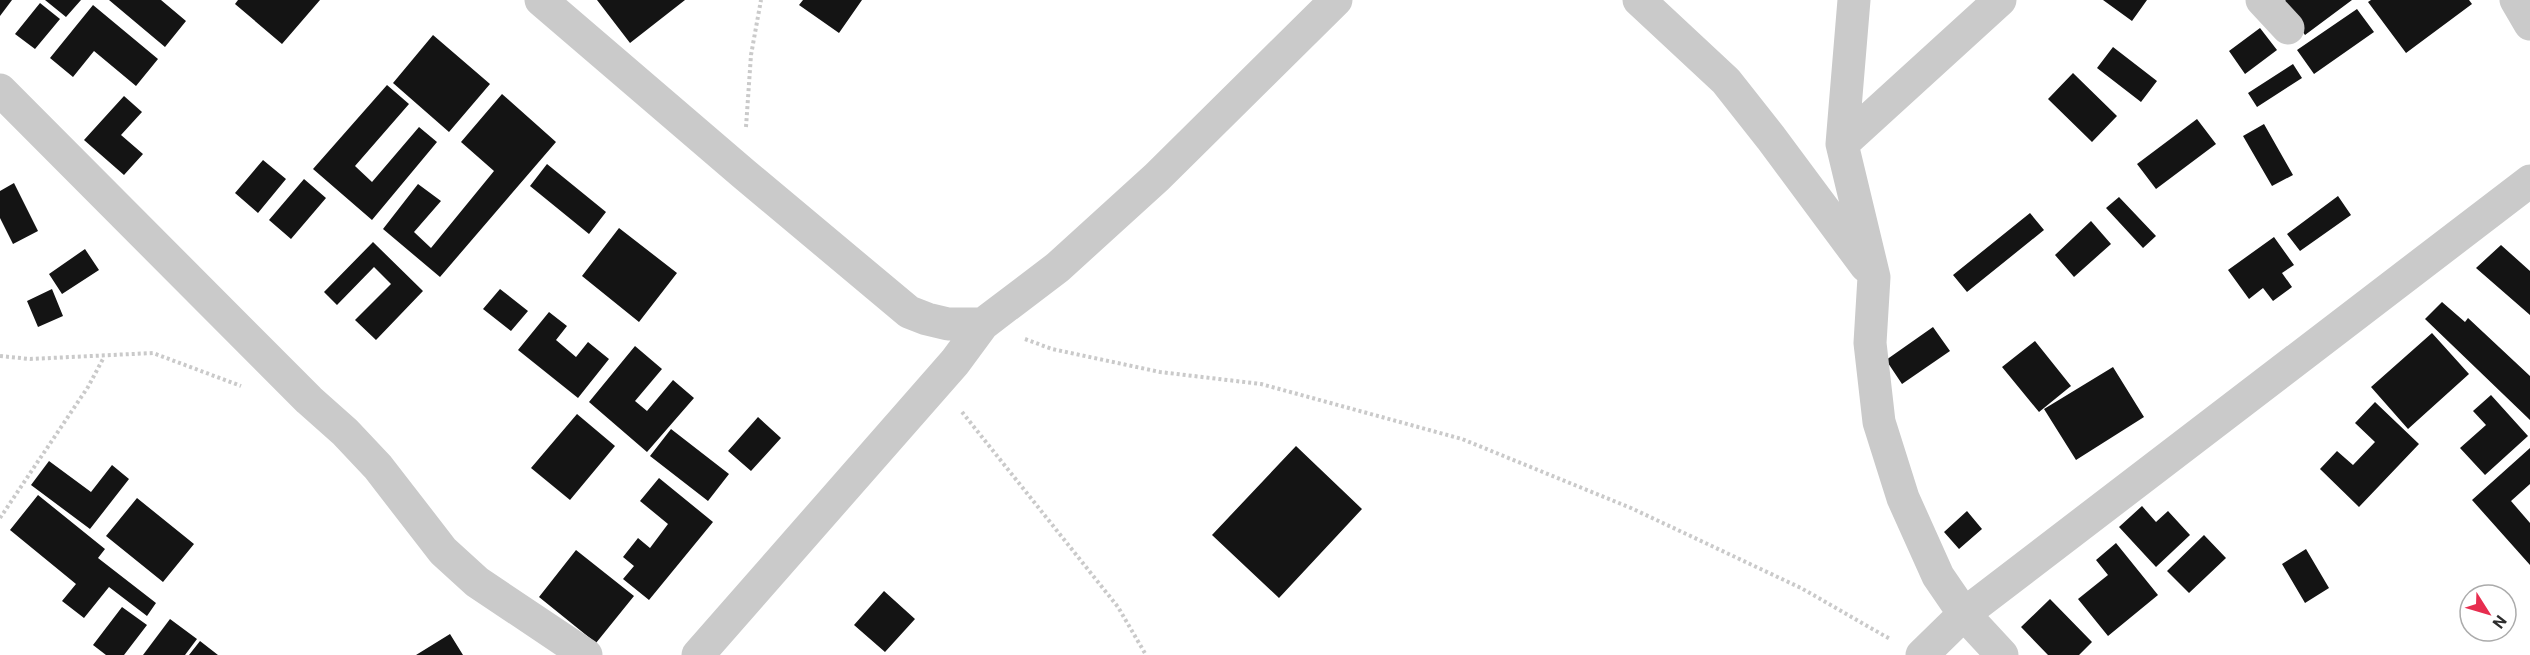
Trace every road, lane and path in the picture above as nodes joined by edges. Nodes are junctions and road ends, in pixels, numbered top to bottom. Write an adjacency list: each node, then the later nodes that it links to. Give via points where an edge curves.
1 (541, 0): 13 (street)
2 (760, 0): 13 (path, via 751,55)
3 (1336, 0): 16 (street, via 1157,177 1066,260)
4 (1639, 0): 15 (street, via 1726,81)
5 (1854, 0): 12 (street)
6 (2000, 0): 12 (street)
7 (2262, 0): 10 (street)
8 (2516, 0): 9 (street)
9 (2530, 24)
10 (2288, 28)
11 (0, 90): 24 (street, via 378,466 443,551 477,582)
12 (1842, 144): 15 (street)
13 (744, 174): 16 (street, via 909,312 948,324)
14 (2530, 181): 22 (street)
15 (1874, 278): 22 (street, via 1870,343 1879,422 1903,498 1938,576)
16 (983, 324): 19 (street); 23 (path, via 1052,349 1160,372 1261,384 1462,439 1631,508 1801,588)
17 (0, 356): 18 (path)
18 (104, 357): 20 (path, via 153,353); 21 (path)
19 (937, 380): 25 (street); 26 (path, via 1118,608)
20 (242, 387)
21 (0, 518)
22 (1964, 614): 23 (street); 27 (street)
23 (1911, 650)
24 (586, 655)
25 (698, 655)
26 (1146, 655)
27 (2002, 655)

